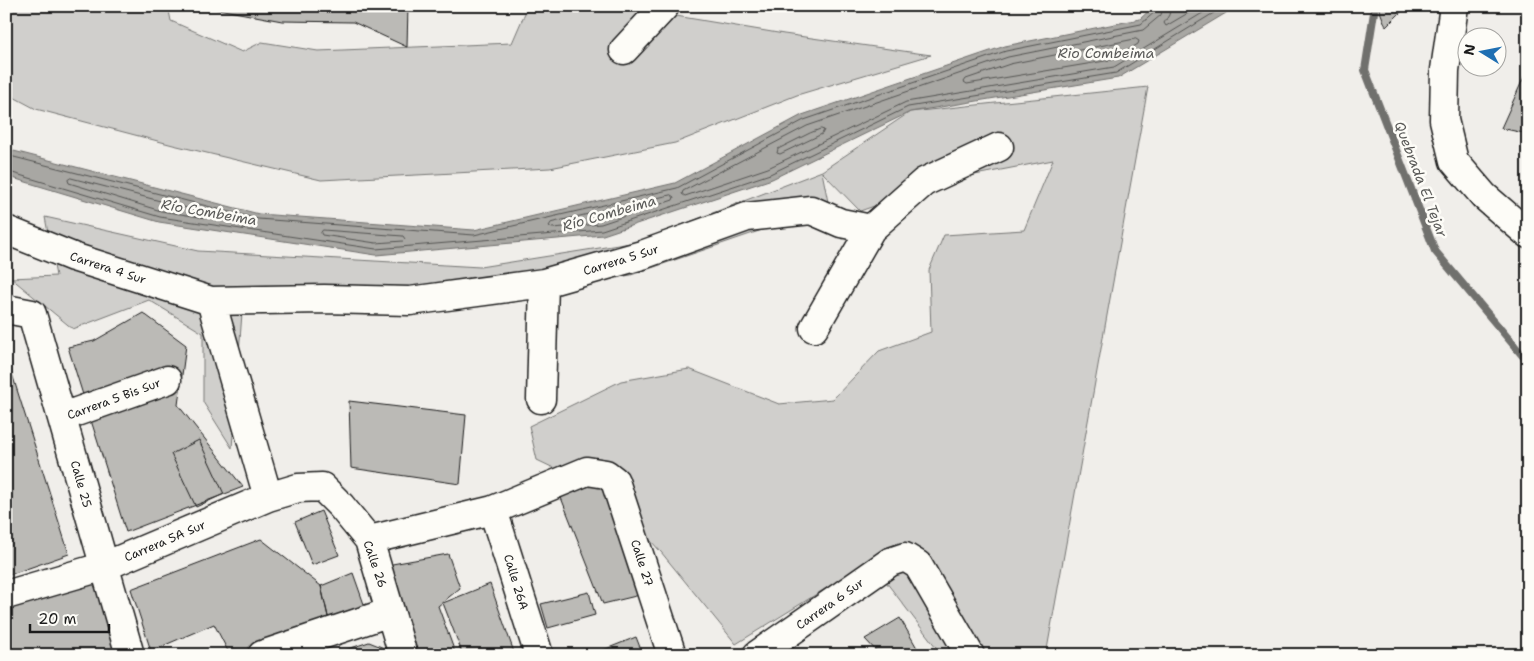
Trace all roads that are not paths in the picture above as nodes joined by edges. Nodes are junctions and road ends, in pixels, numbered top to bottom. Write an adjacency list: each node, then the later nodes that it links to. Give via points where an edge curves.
1 (665, 6): 3 (street)
2 (1454, 6): 7 (street, via 1445,70 1444,120 1454,161 1484,196)
3 (624, 50)
4 (999, 147): 5 (street, via 924,182)
5 (871, 229): 8 (street, Carrera 5 Sur, via 842,223 811,210 747,217 642,255); 11 (street)
6 (6, 230): 9 (street, Carrera 4 Sur, via 73,257)
7 (1528, 234)
8 (544, 283): 9 (street, Carrera 5 Sur, via 410,301); 13 (street)
9 (211, 301): 16 (street)
10 (19, 311): 14 (street, Calle 25)
11 (814, 328)
12 (167, 380): 14 (street, Carrera 5 Bis Sur)
13 (541, 399)
14 (62, 417): 19 (street, Calle 25)
15 (322, 487): 16 (street, Carrera 5A Sur, via 298,488); 18 (street, Calle 26)
16 (268, 497): 19 (street, Carrera 5A Sur)
17 (493, 510): 18 (street); 25 (street, Calle 26A); 26 (street, Calle 27, via 587,471 606,474 615,481)
18 (369, 540): 21 (street, Calle 26)
19 (105, 566): 20 (street, Carrera 5A Sur); 22 (street, Calle 25)
20 (6, 595)
21 (390, 612): 23 (street); 24 (street, Calle 26)
22 (130, 655)
23 (262, 655)
24 (403, 655)
25 (539, 655)
26 (672, 655)
27 (757, 655): 28 (street, Carrera 6 Sur, via 890,562 905,557 918,565)
28 (970, 655)

